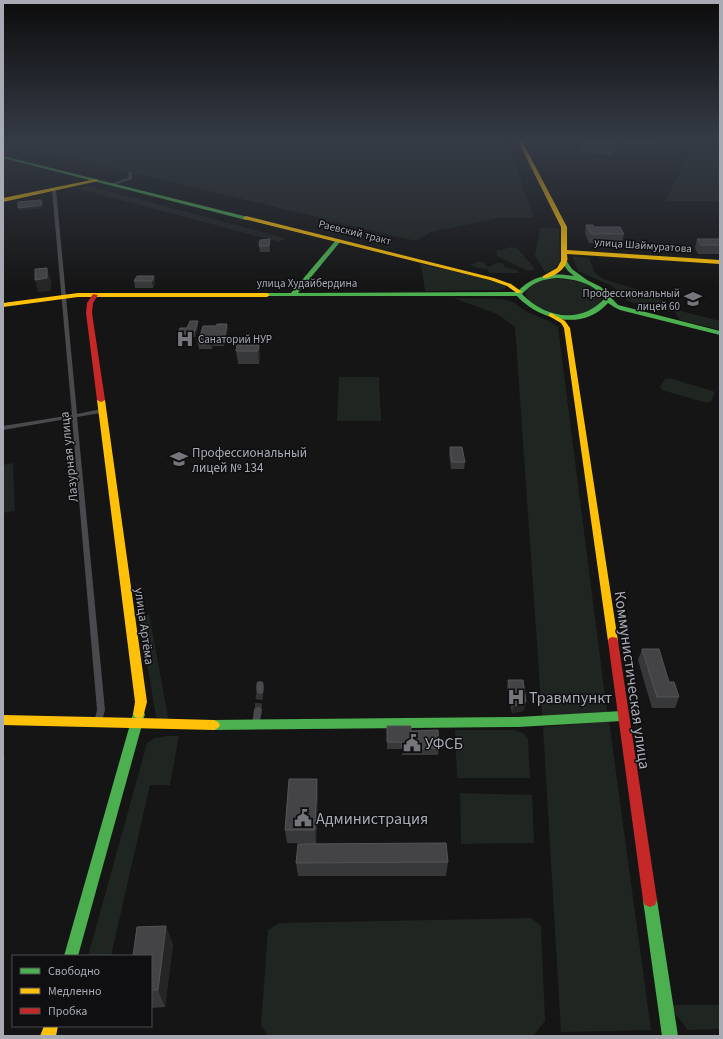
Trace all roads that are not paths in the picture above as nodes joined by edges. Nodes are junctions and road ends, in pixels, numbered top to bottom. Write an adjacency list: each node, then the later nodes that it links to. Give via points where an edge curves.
1 (135, 189): 5 (main road, Раевский тракт)
2 (545, 189): 6 (main road, via 564,225)
3 (54, 190): 4 (main road); 14 (street, Лазурная улица)
4 (3, 200)
5 (338, 241): 9 (main road, Раевский тракт); 13 (main road)
6 (565, 256): 7 (main road, улица Шаймуратова); 8 (main road, via 558,269); 10 (main road, via 570,270)
7 (720, 262)
8 (541, 278): 9 (main road, Раевский тракт, via 513,281); 10 (main road, Раевский тракт, via 567,277); 11 (main road, via 528,282)
9 (492, 279): 11 (main road, Раевский тракт, via 509,285)
10 (586, 282): 15 (main road, via 600,289)
11 (519, 293): 13 (main road, улица Худайбердина); 18 (main road, Раевский тракт, via 521,300 526,304)
12 (95, 295): 13 (main road, улица Худайбердина); 14 (main road, улица Худайбердина); 23 (main road, улица Артёма, via 90,303 89,313)
13 (293, 295)
14 (63, 297): 16 (main road, улица Худайбердина); 24 (street, Лазурная улица)
15 (608, 299): 17 (main road, via 604,307); 21 (main road, via 620,307)
16 (3, 305)
17 (597, 312): 19 (main road); 22 (main road, via 616,310)
18 (551, 315): 19 (main road); 20 (main road, via 563,322)
19 (584, 316): 20 (main road, via 574,320)
20 (567, 328): 27 (main road, Коммунистическая улица)
21 (720, 334)
22 (720, 337)
23 (101, 411): 24 (street); 30 (main road, улица Артёма, via 139,682 141,702)
24 (75, 416): 25 (street); 29 (street, Лазурная улица, via 101,710)
25 (3, 428)
26 (258, 710): 31 (street)
27 (622, 716): 31 (main road, via 518,722); 33 (main road, Коммунистическая улица)
28 (3, 720): 29 (main road)
29 (98, 722): 30 (main road)
30 (136, 724): 31 (main road); 32 (main road, улица Артёма)
31 (256, 725)
32 (71, 955)
33 (670, 1036)

